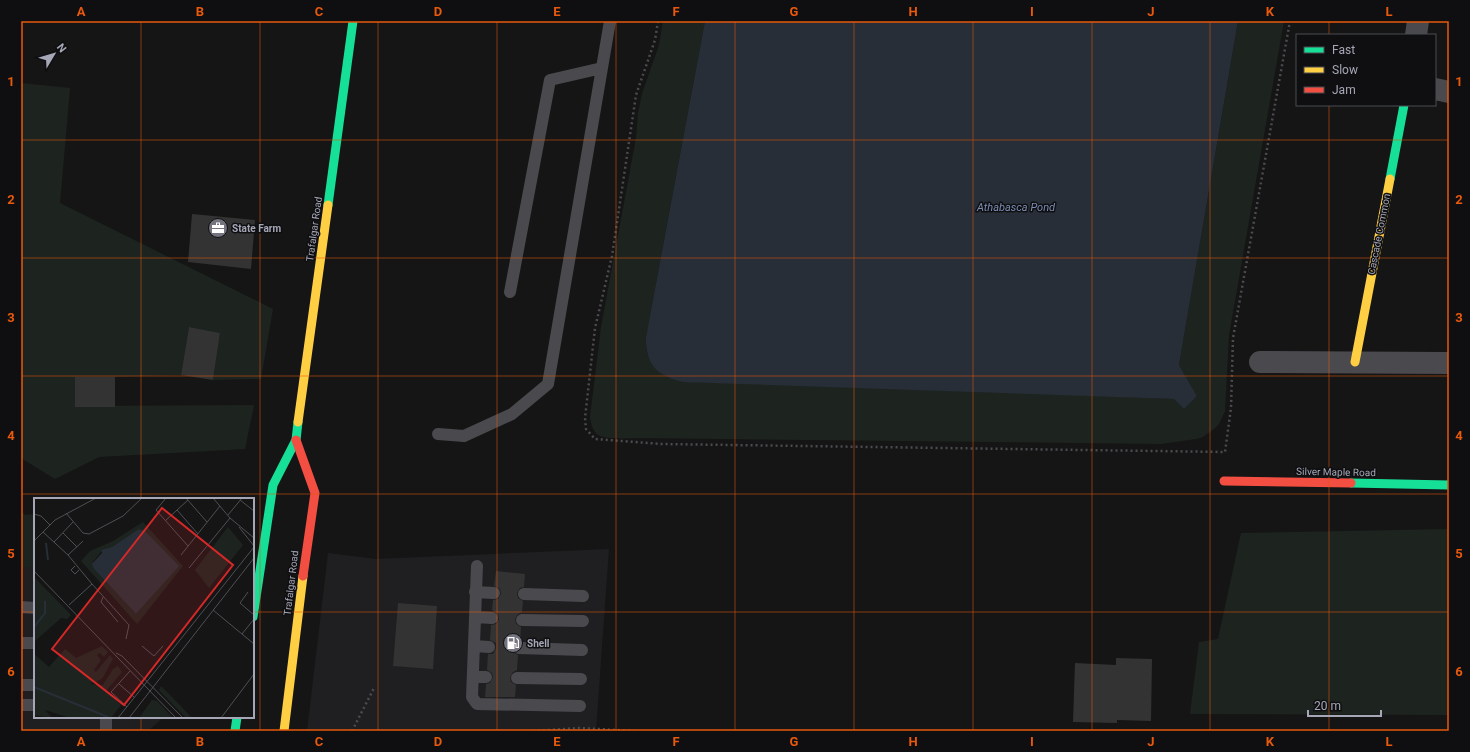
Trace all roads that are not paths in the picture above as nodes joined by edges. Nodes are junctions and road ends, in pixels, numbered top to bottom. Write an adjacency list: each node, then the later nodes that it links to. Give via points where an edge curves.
1 (353, 21): 14 (main road, Trafalgar Road)
2 (610, 21): 5 (lane)
3 (1418, 21): 4 (street)
4 (1416, 34)
5 (602, 68): 9 (lane, via 550,80); 13 (lane, via 548,384 512,414 471,433 464,436)
6 (1436, 89): 7 (street)
7 (1449, 92)
8 (1404, 106): 11 (main road, Cascade Common)
9 (510, 292)
10 (1260, 362): 11 (street)
11 (1355, 362): 12 (street)
12 (1449, 363)
13 (438, 434)
14 (296, 440): 24 (main road, Trafalgar Road, via 273,485); 48 (main road, Trafalgar Road, via 314,493)
15 (1224, 481): 16 (main road, Silver Maple Road)
16 (1449, 485)
17 (477, 566): 18 (lane)
18 (475, 592): 19 (lane); 25 (lane)
19 (494, 593)
20 (524, 594): 21 (lane)
21 (583, 596)
22 (21, 608): 23 (lane)
23 (34, 608)
24 (254, 610)
25 (475, 617): 26 (lane); 31 (lane)
26 (492, 618)
27 (522, 620): 28 (lane)
28 (583, 621)
29 (21, 643): 30 (lane)
30 (34, 644)
31 (474, 646): 32 (lane); 35 (lane)
32 (489, 647)
33 (519, 648): 34 (lane)
34 (582, 650)
35 (473, 677): 36 (lane); 43 (lane, via 472,697 478,704)
36 (486, 677)
37 (516, 678): 38 (lane)
38 (581, 679)
39 (21, 685): 40 (lane)
40 (34, 685)
41 (21, 705): 42 (lane)
42 (34, 705)
43 (580, 706)
44 (106, 718): 46 (lane)
45 (237, 718): 47 (main road)
46 (106, 731)
47 (235, 731)
48 (284, 731)

